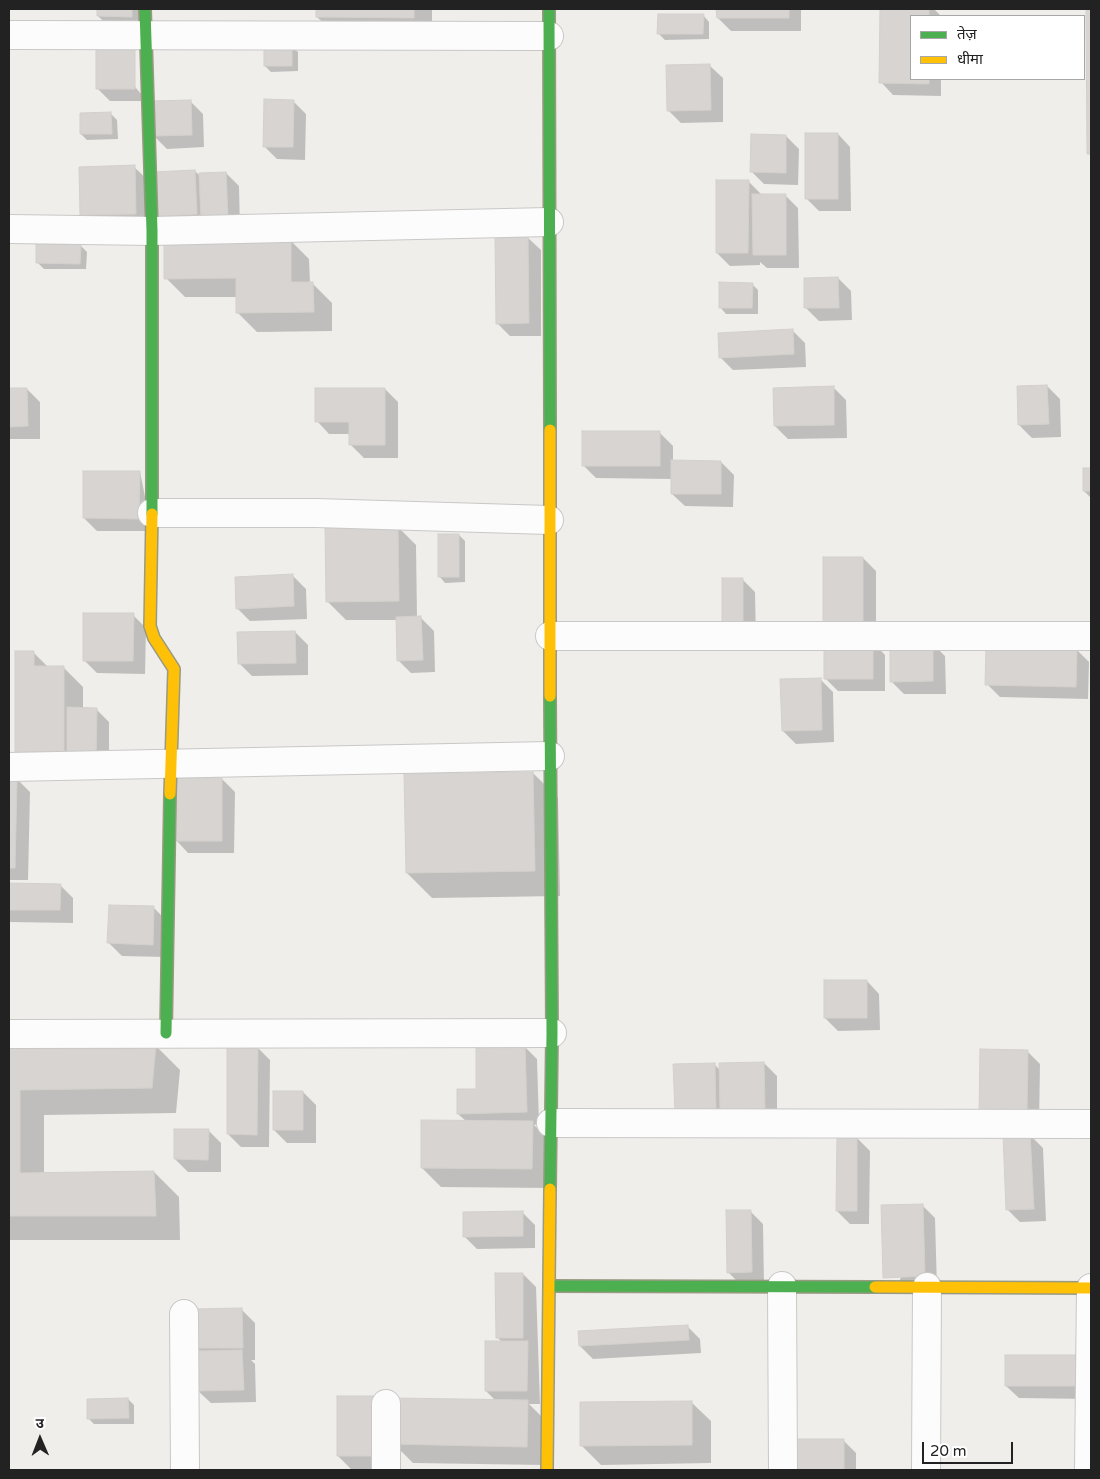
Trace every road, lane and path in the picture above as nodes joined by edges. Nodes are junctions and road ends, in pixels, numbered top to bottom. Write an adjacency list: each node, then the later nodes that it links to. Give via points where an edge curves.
1 (145, 9): 4 (street)
2 (549, 9): 5 (street)
3 (9, 35): 4 (street)
4 (146, 36): 5 (street); 8 (street)
5 (549, 36): 6 (street)
6 (549, 222): 8 (street); 10 (street)
7 (9, 229): 8 (street)
8 (152, 231): 9 (street)
9 (152, 513): 10 (street, via 316,513); 14 (street, via 150,626 174,669)
10 (550, 520): 11 (street)
11 (550, 636): 12 (street); 13 (street)
12 (1091, 636)
13 (550, 756): 14 (street); 17 (street)
14 (170, 764): 15 (street); 16 (street)
15 (9, 767)
16 (166, 1033): 17 (street); 18 (street)
17 (552, 1033): 19 (street)
18 (9, 1034)
19 (551, 1123): 20 (street); 21 (street)
20 (1091, 1124)
21 (549, 1286): 22 (street); 29 (street)
22 (782, 1286): 23 (street); 30 (street)
23 (927, 1287): 24 (street); 31 (street)
24 (1091, 1288): 32 (street)
25 (184, 1314): 27 (street)
26 (386, 1404): 28 (street)
27 (185, 1470)
28 (386, 1470)
29 (547, 1470)
30 (783, 1470)
31 (926, 1470)
32 (1089, 1470)

